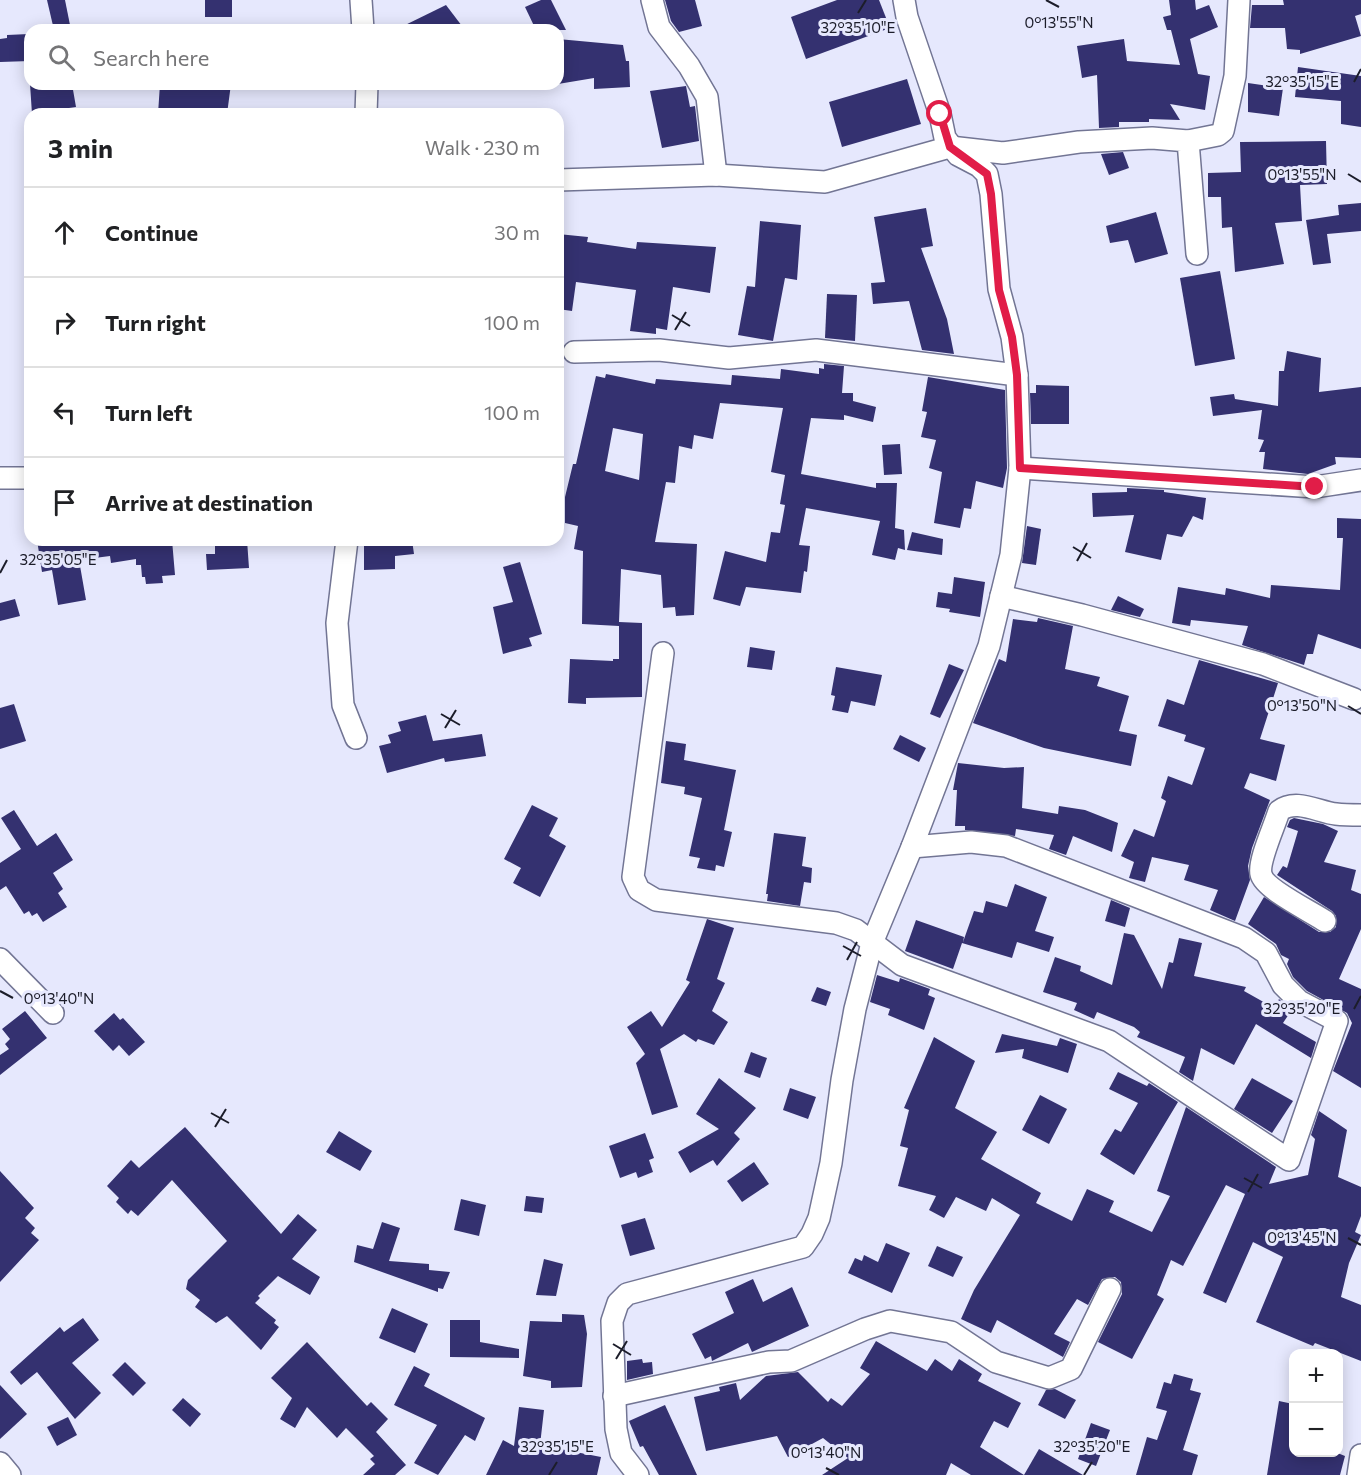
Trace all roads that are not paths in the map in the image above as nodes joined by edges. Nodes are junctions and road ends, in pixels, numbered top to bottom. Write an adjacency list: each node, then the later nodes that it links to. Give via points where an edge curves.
1 (361, 0): 5 (street)
2 (652, 0): 10 (street, via 659,27 707,97)
3 (904, 0): 9 (street)
4 (1239, 0): 8 (street, via 1234,76 1223,132)
5 (363, 24)
6 (367, 90): 7 (street)
7 (366, 108)
8 (1188, 141): 9 (street, via 1079,141 1003,153); 12 (street)
9 (950, 147): 10 (street, via 825,182); 14 (street, via 987,174 999,290)
10 (716, 175): 11 (street)
11 (564, 180)
12 (1197, 254)
13 (574, 352): 14 (street, via 659,350 729,358 816,350)
14 (1017, 375): 15 (street)
15 (1020, 468): 18 (street, via 1315,487); 20 (street, via 1011,555)
16 (24, 477): 17 (street)
17 (0, 478)
18 (1361, 480)
19 (346, 546): 23 (street, via 337,623 343,705)
20 (1001, 596): 22 (street, via 1263,664); 25 (street, via 989,646)
21 (663, 653): 27 (street, via 633,877 639,890 656,900 836,923 856,930)
22 (1354, 699)
23 (356, 738)
24 (1361, 815): 26 (street, via 1286,806 1276,821 1261,875 1268,885)
25 (912, 847): 27 (street); 27 (street, via 971,842 1006,846 1244,938 1266,953 1283,985 1299,1001 1337,1021 1289,1160 1109,1041 902,965)
26 (1325, 921)
27 (872, 943): 31 (street, via 844,1068 831,1163 812,1234 802,1247 627,1294 618,1303 612,1321)
28 (0, 959): 29 (street)
29 (53, 1013)
30 (1110, 1289): 31 (street, via 1071,1369 1049,1378 996,1362 951,1332 890,1321 791,1362 769,1362)
31 (614, 1396): 35 (street, via 621,1452)
32 (1361, 1455): 36 (street)
33 (0, 1463): 34 (street)
34 (10, 1475)
35 (638, 1475)
36 (1358, 1475)

